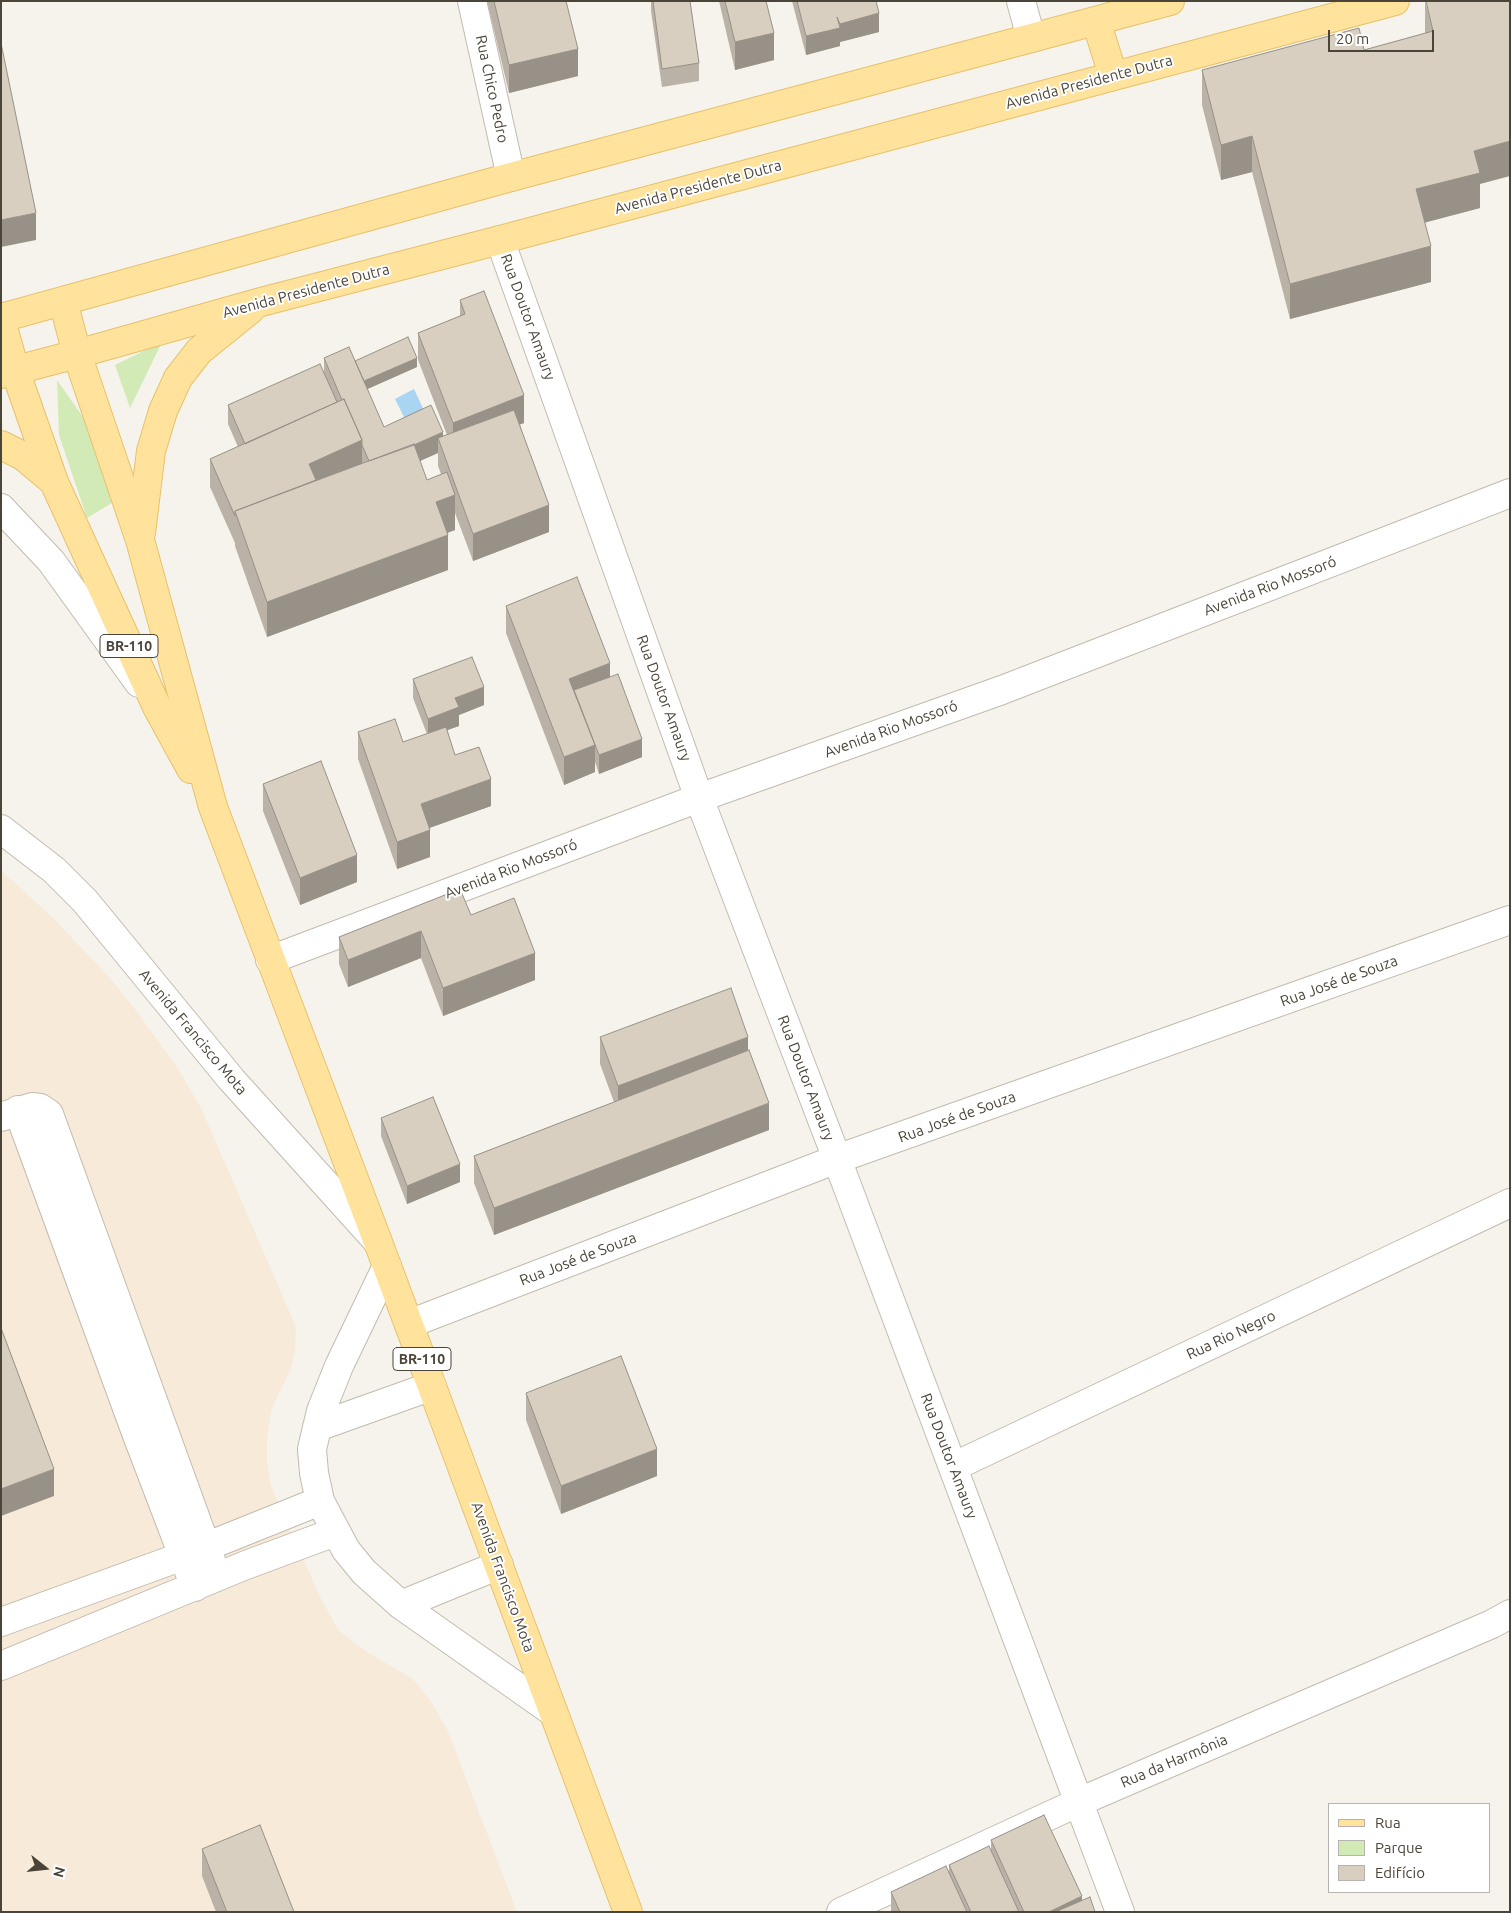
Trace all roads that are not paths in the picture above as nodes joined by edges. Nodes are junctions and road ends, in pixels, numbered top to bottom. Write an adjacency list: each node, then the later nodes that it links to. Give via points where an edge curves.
1 (472, 1): 8 (street, Rua Chico Pedro)
2 (1021, 1): 6 (street)
3 (1170, 1): 5 (main road)
4 (1395, 1): 7 (main road, Avenida Presidente Dutra)
5 (1096, 22): 6 (main road); 7 (main road)
6 (1030, 38): 8 (main road)
7 (1113, 76): 9 (main road, Avenida Presidente Dutra)
8 (511, 177): 10 (main road)
9 (500, 240): 11 (main road, Avenida Presidente Dutra); 21 (street, Rua Doutor Amaury)
10 (63, 301): 12 (main road); 13 (main road, BR-110)
11 (261, 302): 13 (main road, Avenida Presidente Dutra); 19 (main road, via 199,351 178,378 150,451)
12 (1, 319): 14 (main road)
13 (77, 354): 14 (main road, Avenida Presidente Dutra); 19 (main road, BR-110)
14 (8, 372): 16 (main road)
15 (1, 445): 16 (main road, via 23,456)
16 (54, 482): 20 (main road, BR-110)
17 (1510, 493): 21 (street, Avenida Rio Mossoró, via 1002,690)
18 (1, 508): 20 (street, via 51,561)
19 (140, 540): 22 (main road, BR-110)
20 (157, 706): 22 (main road, BR-110)
21 (699, 798): 25 (street, Avenida Rio Mossoró); 27 (street, Rua Doutor Amaury)
22 (212, 807): 25 (main road, Avenida Francisco Mota / BR-110)
23 (1, 829): 29 (street, Avenida Francisco Mota, via 54,870 85,901 231,1079)
24 (1510, 920): 27 (street, Rua José de Souza)
25 (270, 960): 29 (main road, Avenida Francisco Mota / BR-110)
26 (10, 1113): 32 (street, via 32,1107 49,1114); 34 (street)
27 (838, 1159): 30 (street, Rua José de Souza); 35 (street, Rua Doutor Amaury)
28 (1510, 1203): 35 (street, Rua Rio Negro)
29 (382, 1254): 30 (main road, Avenida Francisco Mota / BR-110); 33 (street)
30 (409, 1324): 31 (main road, Avenida Francisco Mota / BR-110)
31 (432, 1386): 33 (street); 39 (main road, Avenida Francisco Mota / BR-110)
32 (160, 1422): 34 (street); 38 (street)
33 (317, 1427): 36 (street, via 312,1449)
34 (135, 1430): 38 (street)
35 (953, 1467): 46 (street, Rua Doutor Amaury)
36 (320, 1501): 37 (street); 38 (street)
37 (335, 1532): 40 (street); 41 (street, via 364,1572)
38 (194, 1552): 40 (street); 43 (street)
39 (499, 1566): 41 (street); 45 (main road, Avenida Francisco Mota / BR-110)
40 (206, 1582): 44 (street)
41 (401, 1605): 45 (street)
42 (1504, 1621): 46 (street, Rua da Harmônia)
43 (1, 1622)
44 (1, 1666)
45 (553, 1712): 47 (main road, Avenida Francisco Mota / BR-110)
46 (1078, 1802): 48 (street, Rua da Harmônia); 49 (street, Rua Doutor Amaury)
47 (628, 1912)
48 (841, 1912)
49 (1120, 1912)

